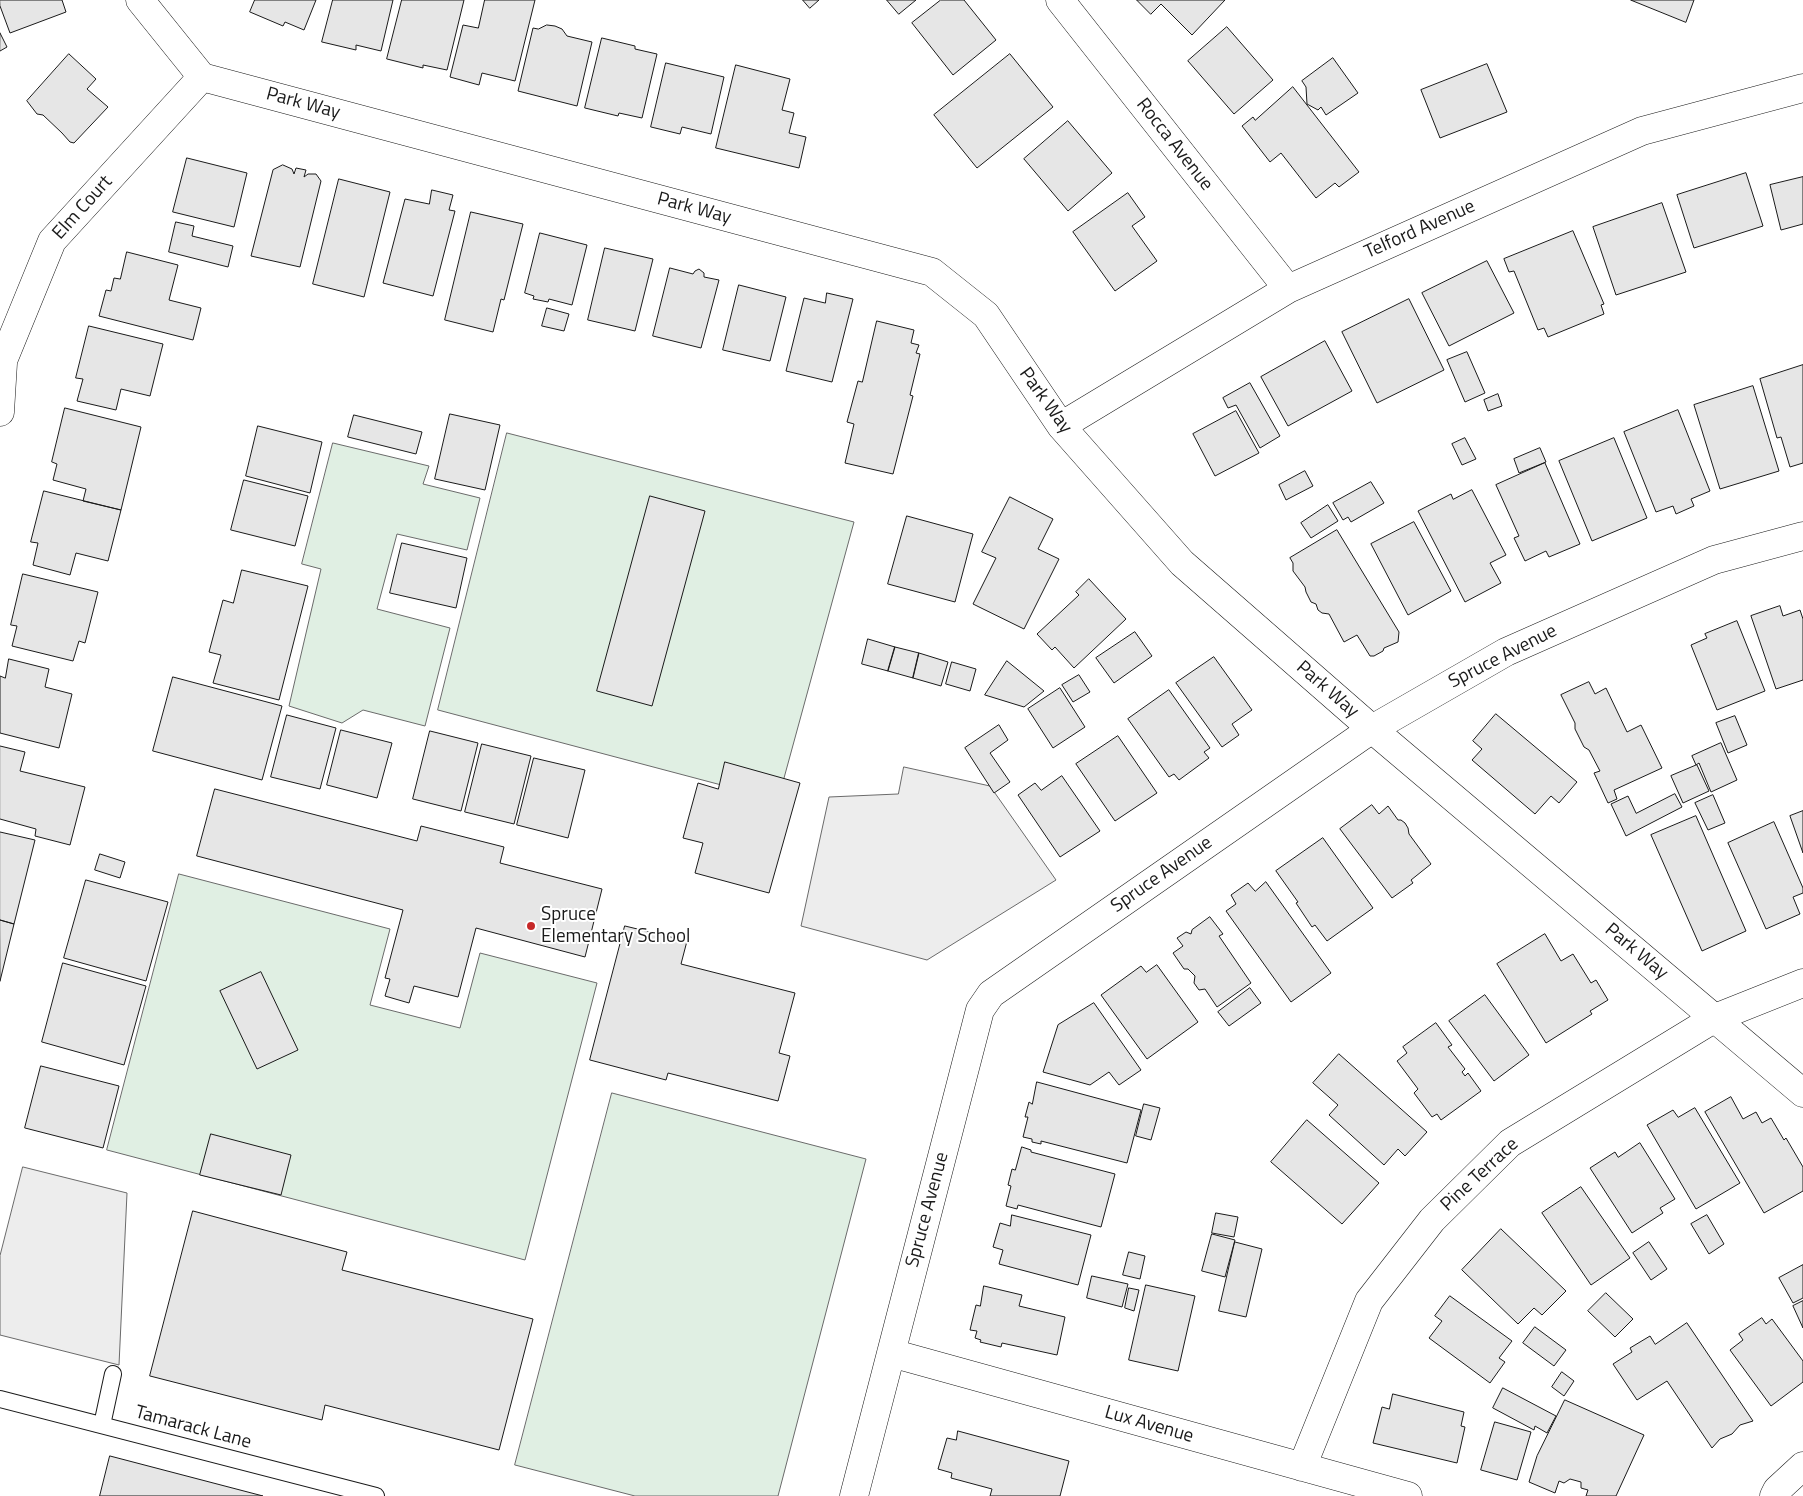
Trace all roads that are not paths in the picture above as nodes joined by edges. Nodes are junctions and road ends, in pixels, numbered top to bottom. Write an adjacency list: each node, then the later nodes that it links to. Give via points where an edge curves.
1 (140, 0): 3 (street)
2 (1060, 0): 5 (street, Rocca Avenue)
3 (202, 77): 6 (street, Elm Court, via 52,241); 8 (street, Park Way, via 932,272 986,315)
4 (1803, 88): 5 (street, Telford Avenue, via 1642,131)
5 (1288, 289): 8 (street, Telford Avenue)
6 (2, 366): 7 (street, Elm Court)
7 (0, 412)
8 (1061, 426): 10 (street, Park Way, via 1182,563)
9 (1803, 536): 10 (street, Spruce Avenue, via 1714,560 1515,648)
10 (1372, 729): 12 (street, Park Way); 14 (street, Spruce Avenue, via 991,994 980,1010)
11 (1803, 983): 12 (street, Pine Terrace)
12 (1715, 1018): 13 (street, Park Way); 19 (street, Pine Terrace, via 1510,1143 1432,1220 1369,1301)
13 (1803, 1093)
14 (891, 1353): 19 (street, Lux Avenue); 21 (street, Spruce Avenue)
15 (113, 1374): 17 (lane)
16 (0, 1399): 17 (lane, Tamarack Lane)
17 (102, 1425): 20 (lane, Tamarack Lane)
18 (1803, 1466): 23 (street)
19 (1302, 1467): 22 (street, Lux Avenue)
20 (376, 1496)
21 (854, 1496)
22 (1408, 1496)
23 (1774, 1496)

